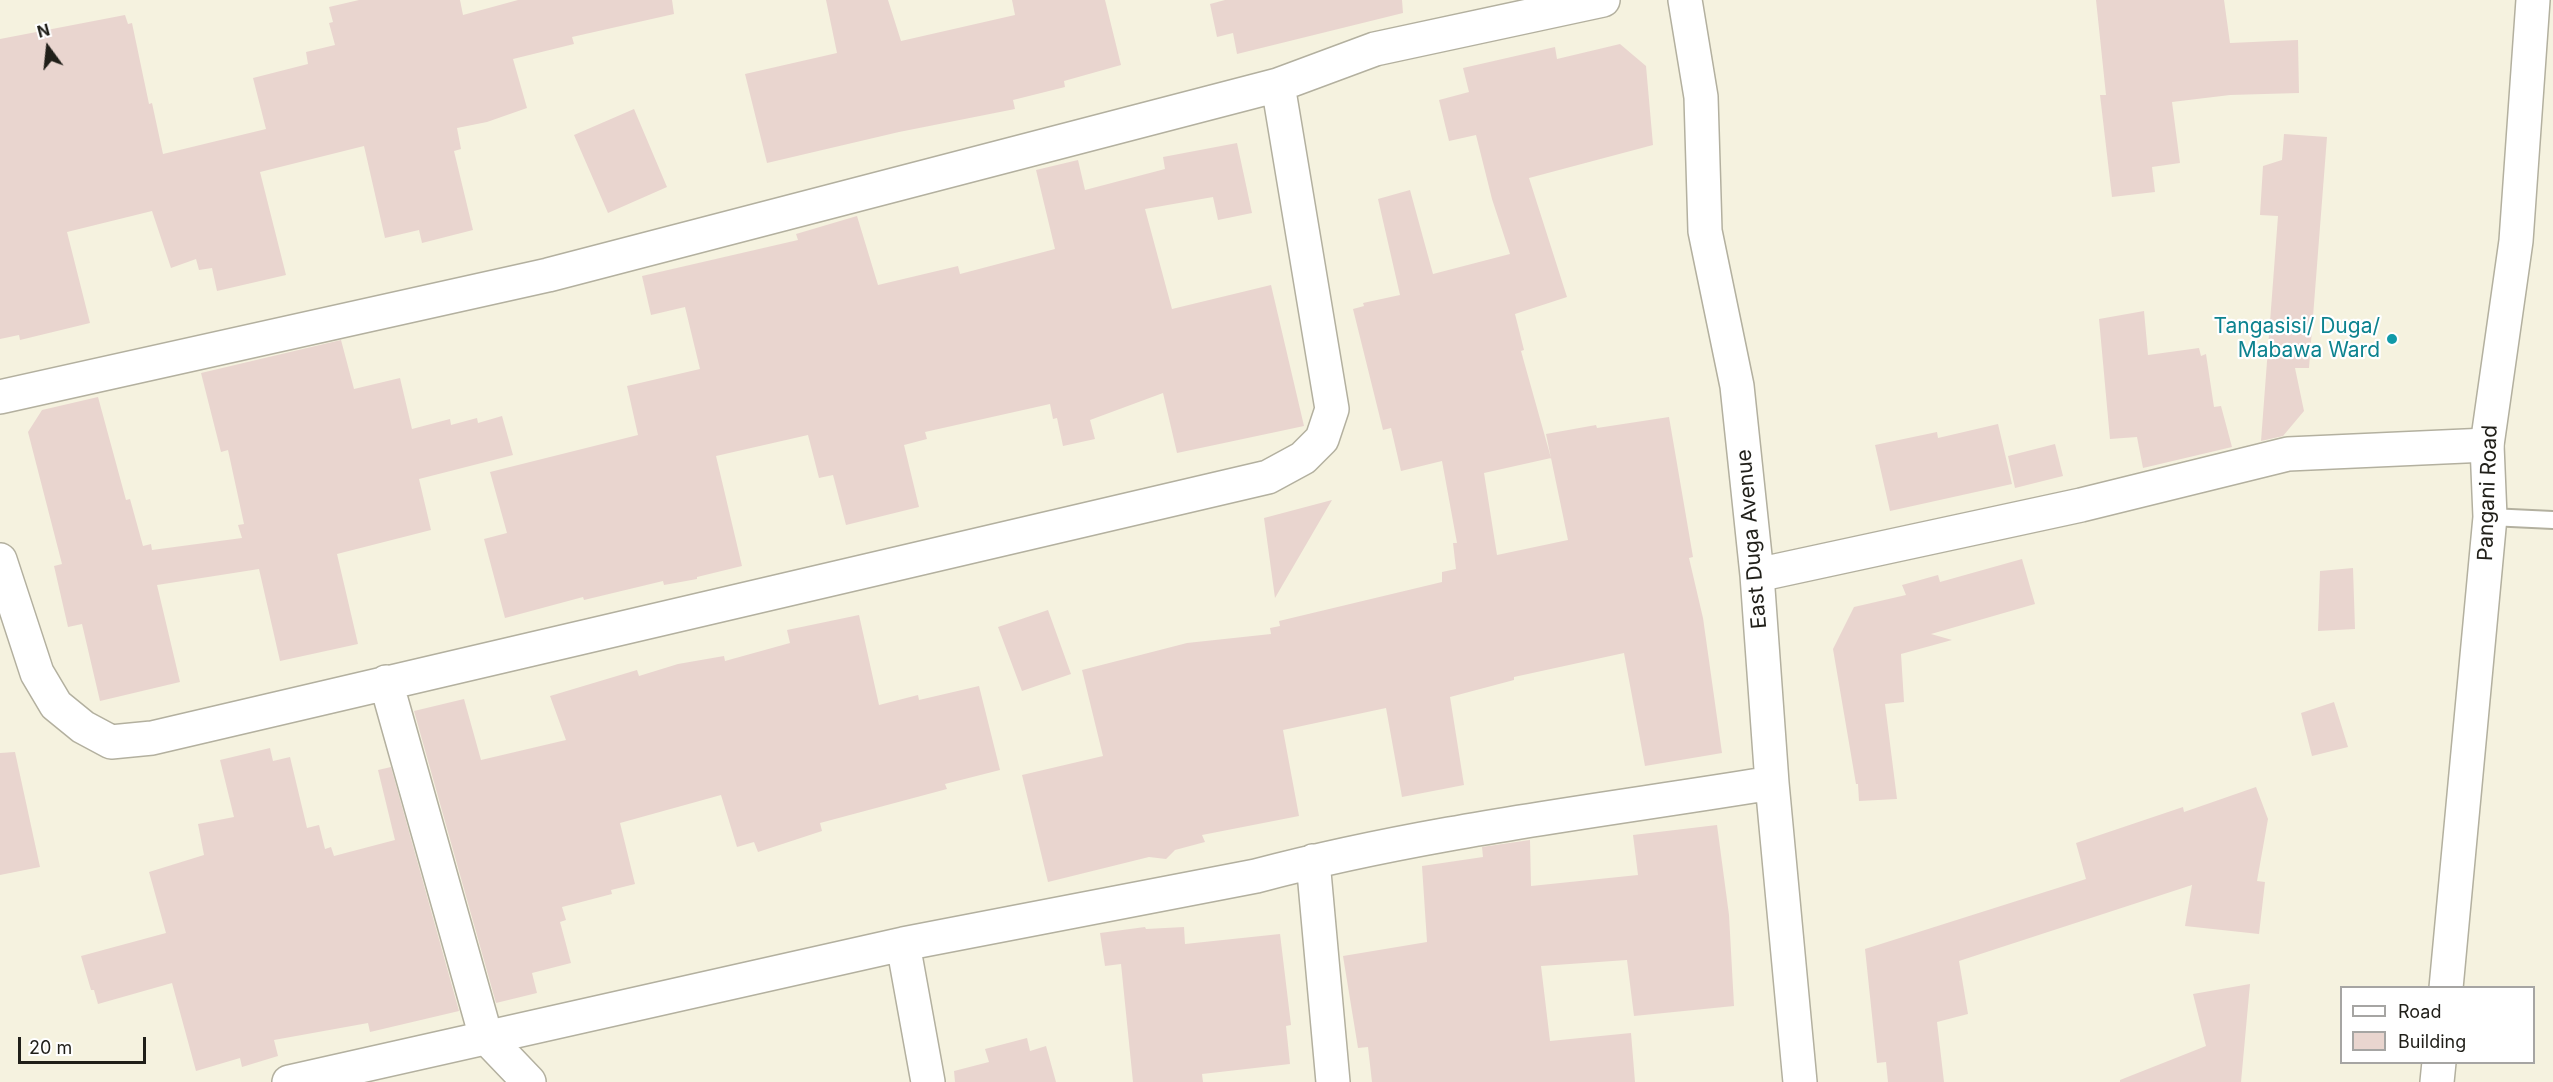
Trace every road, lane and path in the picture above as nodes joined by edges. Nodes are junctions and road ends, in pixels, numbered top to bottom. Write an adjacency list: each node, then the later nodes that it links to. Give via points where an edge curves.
1 (1603, 0): 4 (street, via 1374,49)
2 (1685, 0): 10 (street, East Duga Avenue, via 1701,98 1705,231 1737,386)
3 (2533, 0): 6 (street, Pangani Road, via 2516,241)
4 (1278, 85): 5 (street, via 548,275); 11 (street, via 1332,409 1322,439 1303,458 1268,477)
5 (0, 397)
6 (2487, 445): 7 (street, Pangani Road); 10 (street, via 2288,454 2080,505)
7 (2490, 517): 8 (lane); 15 (street, Pangani Road)
8 (2553, 520)
9 (0, 560): 11 (street, via 38,672 56,705 83,727 111,742 152,738)
10 (1757, 575): 12 (street, East Duga Avenue)
11 (386, 682): 16 (street)
12 (1772, 783): 13 (street, via 1404,842); 22 (street, East Duga Avenue)
13 (1313, 861): 14 (street, via 1256,876); 21 (street)
14 (903, 944): 16 (street); 20 (street)
15 (2446, 986)
16 (486, 1037): 18 (street); 19 (street)
17 (2439, 1064): 23 (street)
18 (289, 1082)
19 (529, 1082)
20 (928, 1082)
21 (1333, 1082)
22 (1800, 1082)
23 (2437, 1082)

